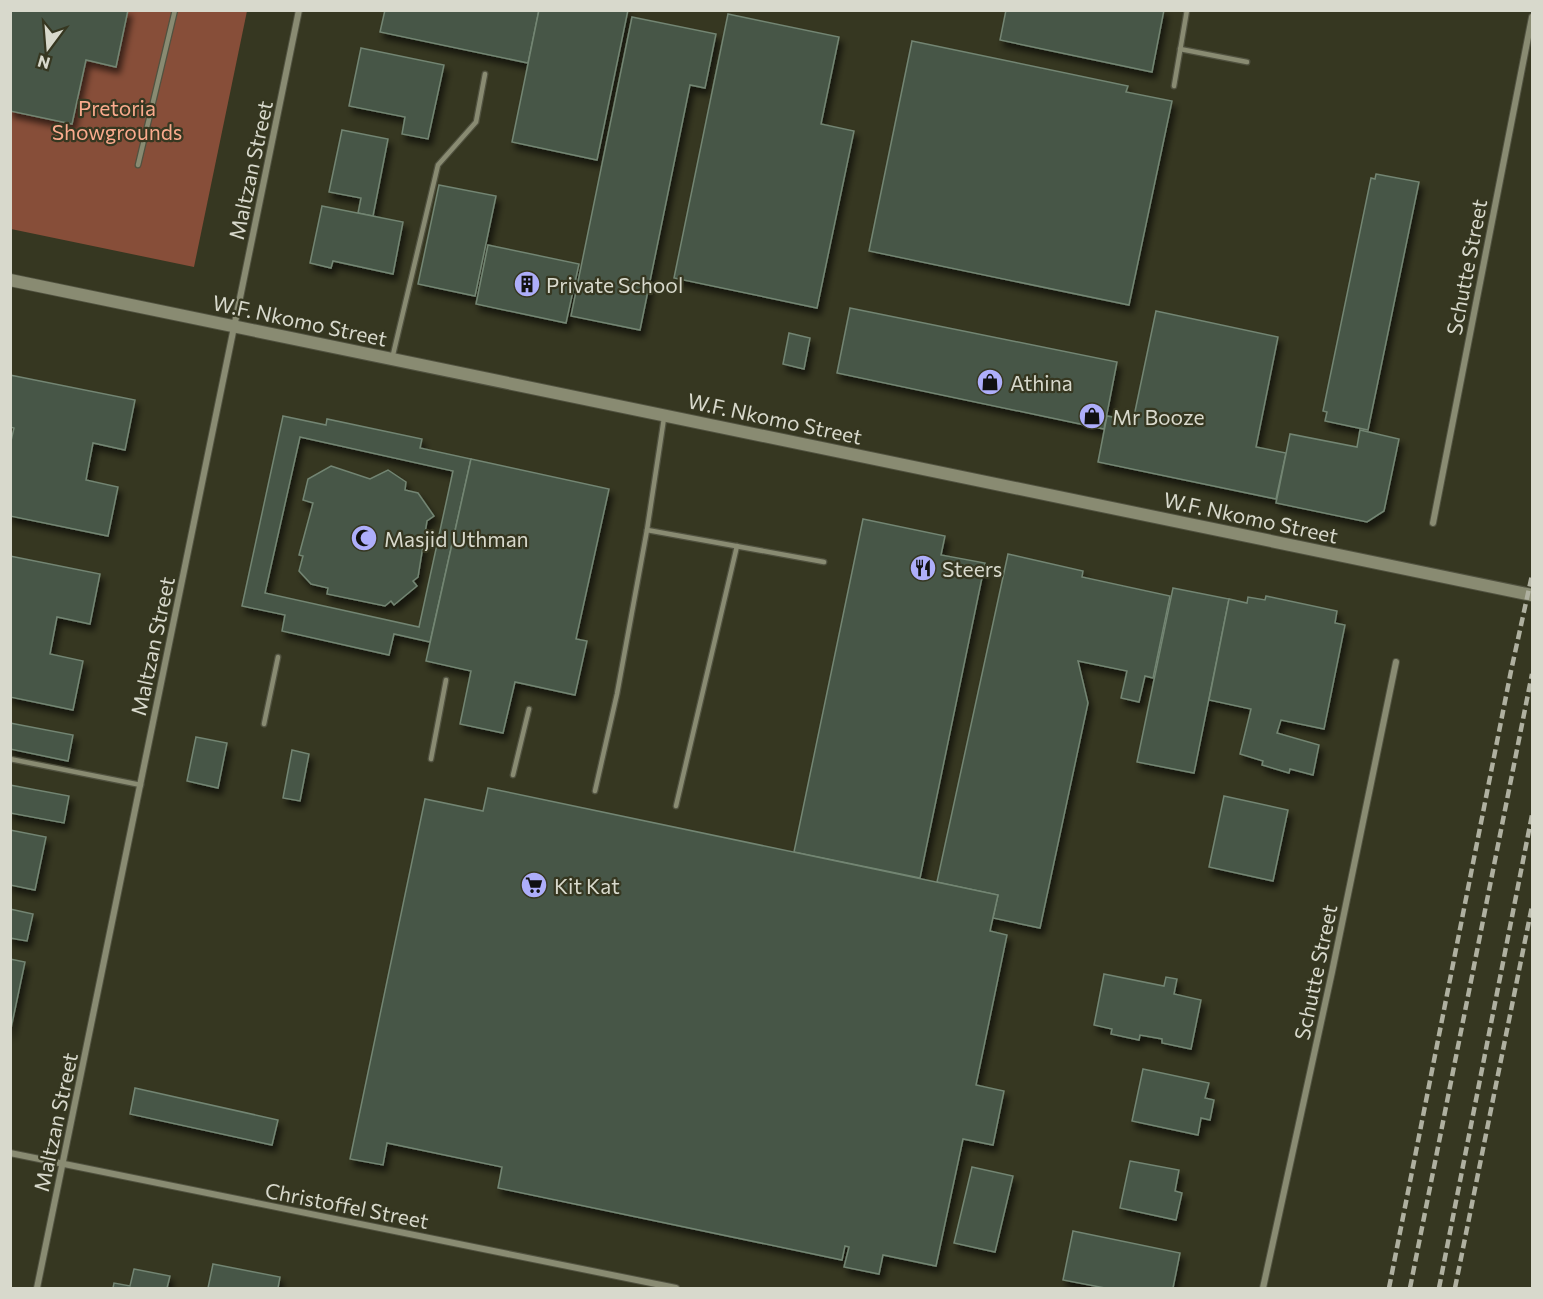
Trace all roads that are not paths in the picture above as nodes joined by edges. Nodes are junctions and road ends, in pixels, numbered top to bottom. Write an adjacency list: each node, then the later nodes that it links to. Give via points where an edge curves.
1 (175, 10): 9 (lane)
2 (299, 10): 11 (street, Maltzan Street)
3 (1187, 10): 5 (lane)
4 (1533, 17): 14 (street, Schutte Street)
5 (1180, 49): 6 (lane); 8 (lane)
6 (1247, 62)
7 (485, 74): 12 (lane, via 476,122 438,165)
8 (1174, 86)
9 (138, 165)
10 (10, 280): 11 (main road, W.F. Nkomo Street)
11 (234, 326): 12 (main road, W.F. Nkomo Street); 27 (street, Maltzan Street)
12 (392, 358): 13 (main road, W.F. Nkomo Street)
13 (665, 415): 15 (lane); 18 (main road, W.F. Nkomo Street)
14 (1433, 523)
15 (647, 530): 16 (lane); 28 (lane)
16 (736, 546): 17 (lane); 29 (lane)
17 (824, 562)
18 (1533, 595)
19 (278, 657): 23 (lane)
20 (1396, 662): 34 (street, Schutte Street)
21 (446, 680): 25 (lane)
22 (530, 709): 26 (lane)
23 (264, 724)
24 (10, 759): 27 (lane)
25 (431, 759)
26 (513, 775)
27 (141, 785): 31 (street, Maltzan Street)
28 (595, 791)
29 (676, 806)
30 (10, 1153): 31 (street, Christoffel Street)
31 (63, 1164): 32 (street, Maltzan Street); 33 (street, Christoffel Street)
32 (38, 1288)
33 (676, 1288)
34 (1263, 1288)

